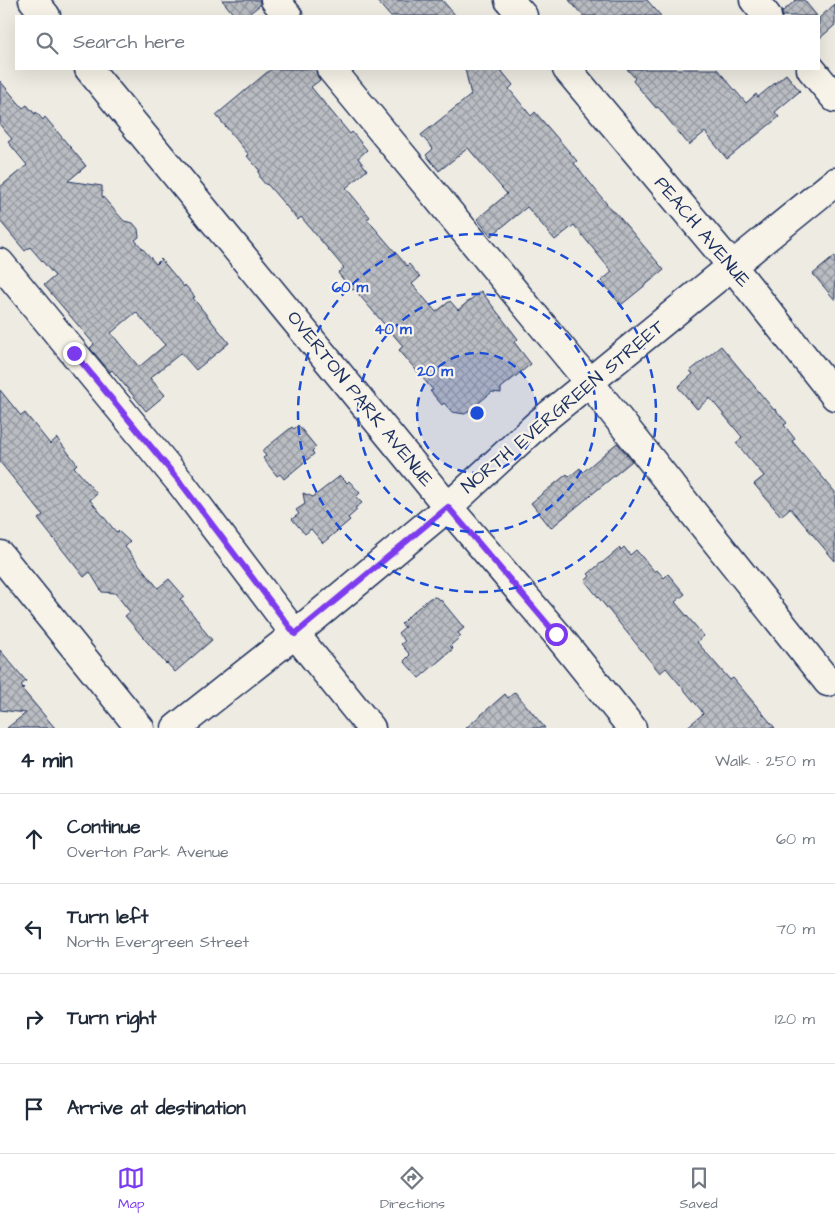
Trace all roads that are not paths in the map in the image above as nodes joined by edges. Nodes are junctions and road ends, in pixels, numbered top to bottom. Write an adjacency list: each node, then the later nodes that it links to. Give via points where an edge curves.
1 (33, 0): 5 (street)
2 (275, 0): 6 (street)
3 (510, 0): 7 (street)
4 (754, 0): 8 (street)
5 (45, 15)
6 (287, 15)
7 (522, 15)
8 (766, 15)
9 (90, 70): 19 (street, OVERTON PARK AVENUE)
10 (332, 70): 17 (street)
11 (568, 70): 16 (street, PEACH AVENUE)
12 (812, 70): 13 (street)
13 (835, 98)
14 (835, 182): 16 (street, NORTH EVERGREEN STREET)
15 (0, 263): 21 (street, via 180,482)
16 (732, 266): 17 (street, NORTH EVERGREEN STREET); 18 (street, PEACH AVENUE)
17 (589, 382): 19 (street, NORTH EVERGREEN STREET); 22 (street)
18 (835, 396)
19 (448, 507): 21 (street, NORTH EVERGREEN STREET); 26 (street, OVERTON PARK AVENUE)
20 (0, 555): 23 (street)
21 (295, 634): 24 (street, NORTH EVERGREEN STREET); 25 (street)
22 (828, 682)
23 (140, 728)
24 (176, 728)
25 (371, 728)
26 (632, 728)

